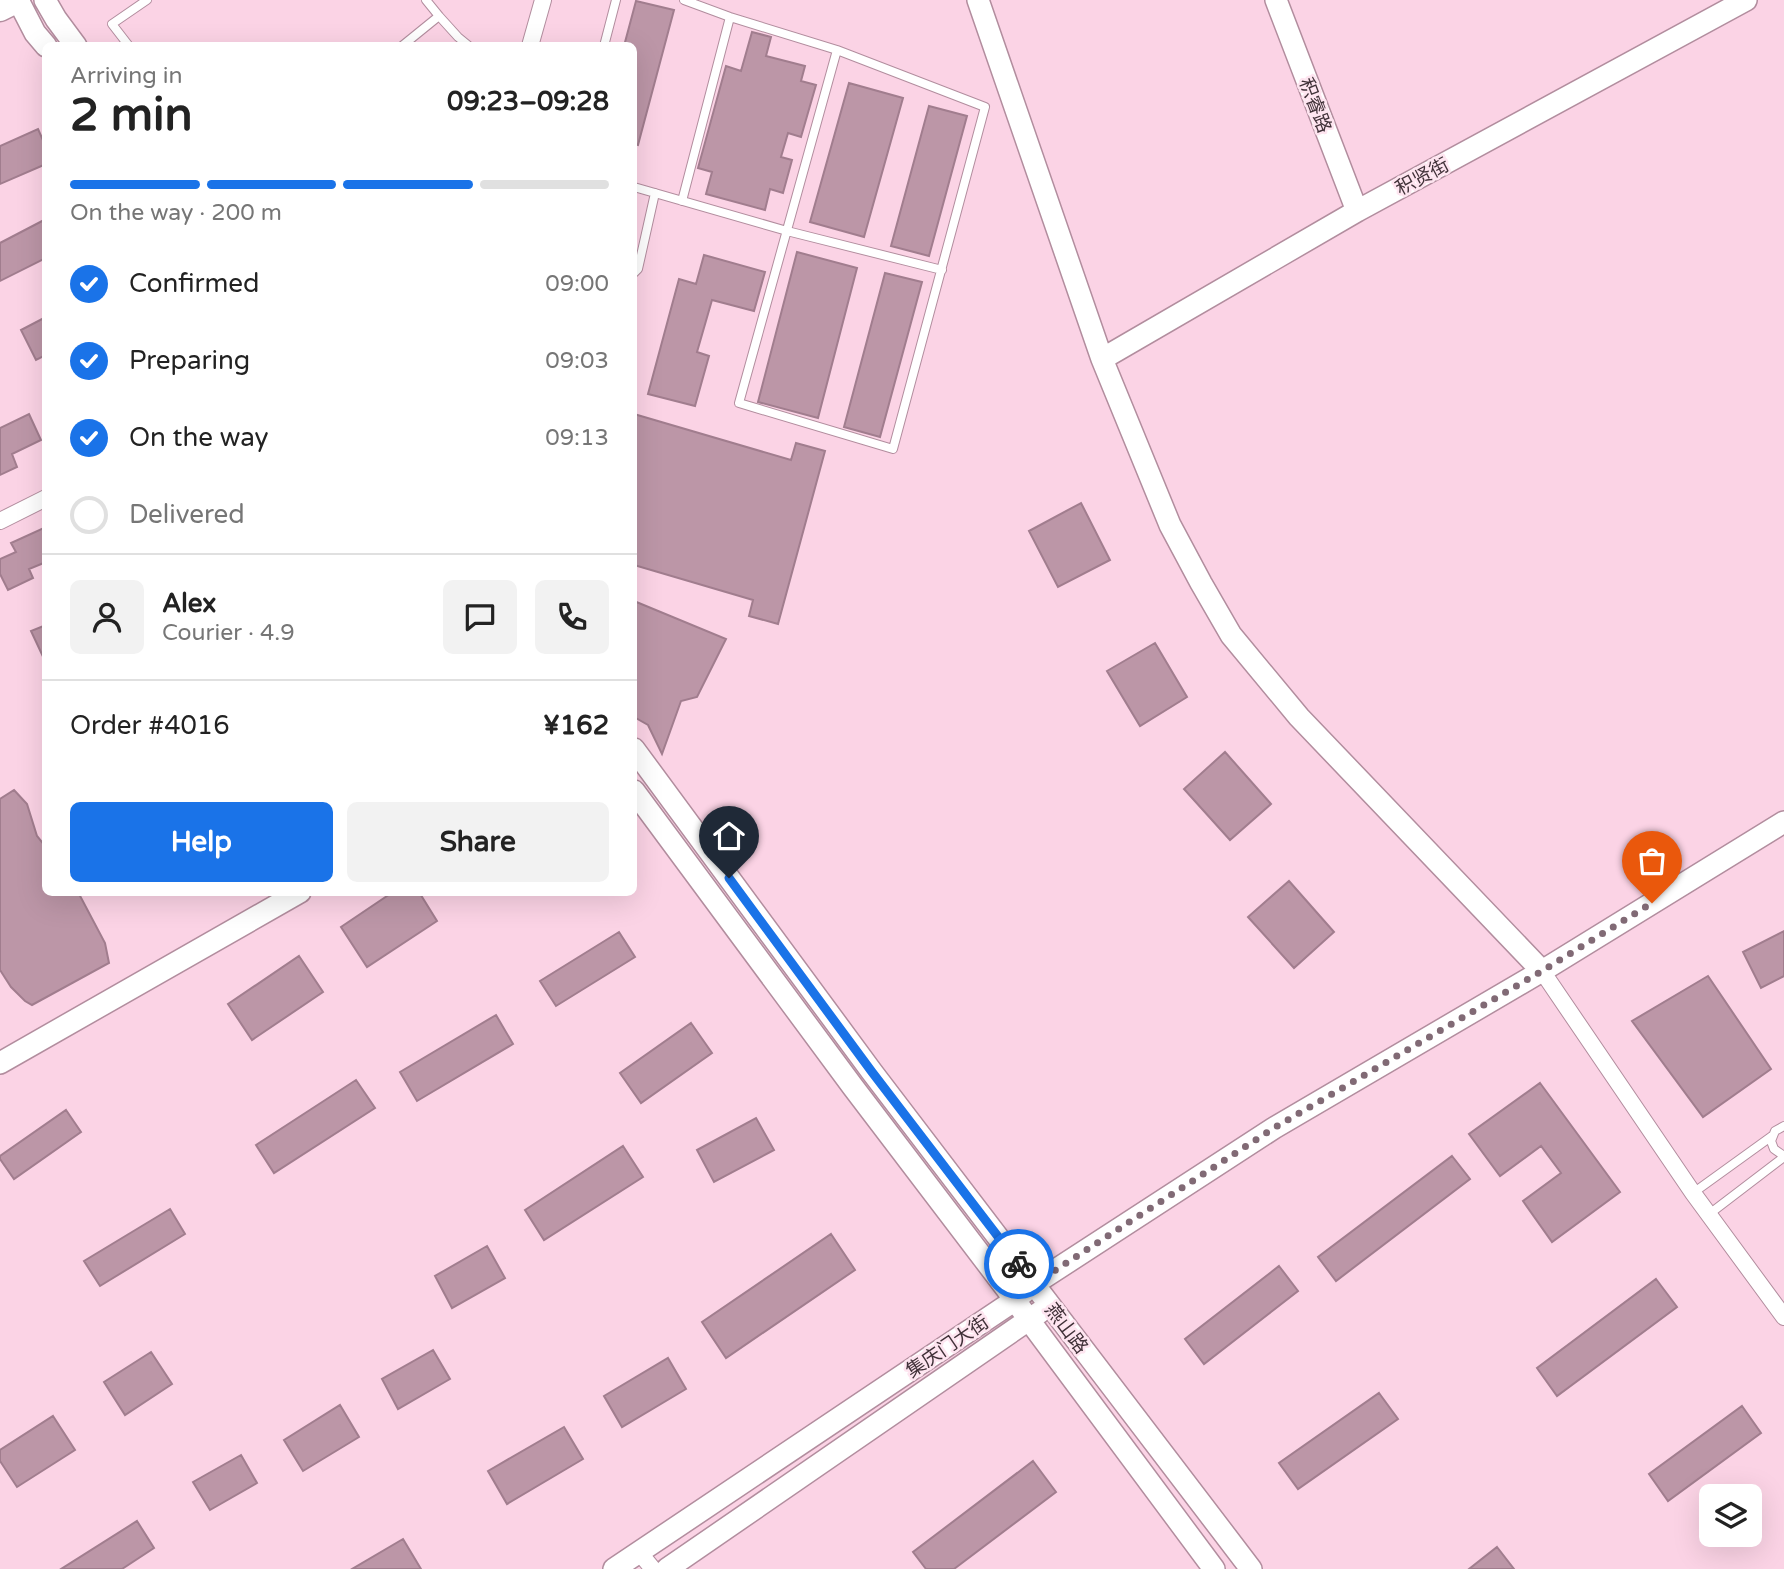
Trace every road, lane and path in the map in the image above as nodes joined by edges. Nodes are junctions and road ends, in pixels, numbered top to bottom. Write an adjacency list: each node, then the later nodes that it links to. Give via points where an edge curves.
1 (18, 0): 11 (main road); 14 (street)
2 (46, 0): 15 (street)
3 (147, 0): 16 (lane, via 111,24)
4 (426, 0): 12 (lane)
5 (543, 0): 19 (street)
6 (617, 0): 20 (lane)
7 (684, 0): 13 (lane)
8 (978, 0): 29 (street)
9 (1276, 0): 25 (street, 积睿路)
10 (1746, 0): 25 (street, 积贤街)
11 (0, 9)
12 (439, 16): 17 (lane); 18 (lane)
13 (730, 17): 21 (lane); 24 (lane)
14 (43, 42)
15 (73, 42)
16 (126, 42)
17 (407, 42)
18 (464, 42)
19 (531, 42)
20 (605, 42)
21 (837, 50): 26 (lane); 28 (lane, via 985,107)
22 (637, 188): 23 (lane)
23 (654, 193): 24 (lane); 27 (lane)
24 (681, 201): 26 (lane)
25 (1357, 211): 29 (street, 积贤街)
26 (786, 230): 28 (lane); 28 (lane, via 739,403 893,449)
27 (637, 270)
28 (942, 270)
29 (1102, 359): 36 (street, via 1170,524 1231,635 1299,717)
30 (42, 500): 31 (street)
31 (0, 521)
32 (637, 754): 43 (street, 燕山路)
33 (637, 795): 44 (street, 燕山路)
34 (1784, 822): 36 (street, 集庆门大街)
35 (293, 896): 37 (street)
36 (1542, 971): 41 (street); 43 (street, 集庆门大街, via 1274,1128)
37 (0, 1063)
38 (1784, 1126): 39 (lane)
39 (1772, 1136): 40 (lane, via 1774,1149); 41 (lane)
40 (1784, 1156): 42 (lane)
41 (1693, 1193): 42 (street)
42 (1708, 1214): 46 (street)
43 (1034, 1284): 44 (street, 集庆门大街); 45 (street, 燕山路)
44 (1015, 1300): 47 (street, 燕山路); 48 (street, 集庆门大街)
45 (1049, 1305): 47 (street, 集庆门大街); 53 (street, 燕山路)
46 (1784, 1317)
47 (1029, 1320): 51 (street, 集庆门大街); 52 (street, 燕山路)
48 (639, 1552): 49 (street, 集庆门大街); 50 (street)
49 (614, 1569)
50 (653, 1569)
51 (667, 1569)
52 (1214, 1569)
53 (1251, 1569)

